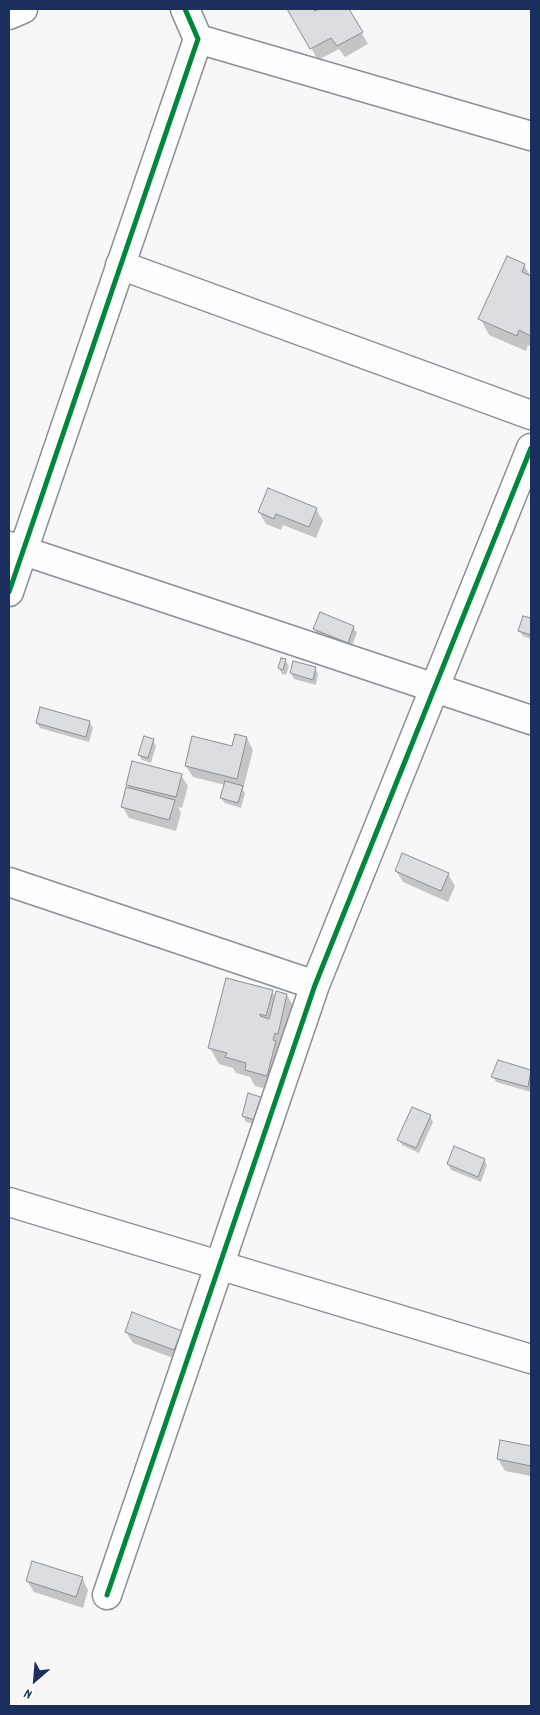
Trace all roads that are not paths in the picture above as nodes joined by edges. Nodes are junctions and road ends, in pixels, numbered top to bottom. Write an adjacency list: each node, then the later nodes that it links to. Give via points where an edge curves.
1 (23, 9): 3 (street)
2 (185, 9): 4 (street)
3 (9, 15)
4 (198, 39): 5 (street); 6 (street)
5 (531, 136)
6 (120, 265): 7 (street); 9 (street)
7 (531, 415)
8 (531, 448): 11 (street)
9 (16, 549): 10 (street); 11 (street)
10 (9, 592)
11 (436, 688): 12 (street); 14 (street)
12 (531, 720)
13 (9, 882): 14 (street)
14 (315, 985): 16 (street)
15 (10, 1204): 16 (street)
16 (219, 1265): 17 (street); 18 (street)
17 (531, 1359)
18 (107, 1596)

